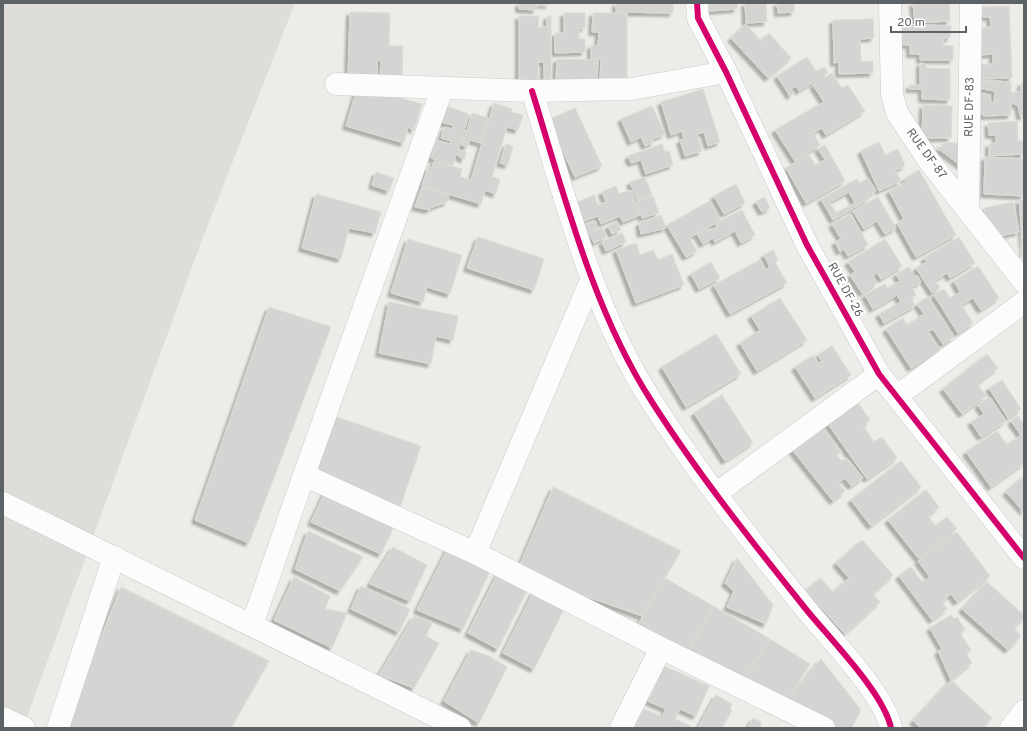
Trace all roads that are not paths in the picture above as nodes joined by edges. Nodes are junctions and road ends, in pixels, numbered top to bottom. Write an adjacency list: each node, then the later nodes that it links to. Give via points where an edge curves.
1 (697, 3): 4 (street, RUE DF-26, via 698,18)
2 (890, 3): 8 (street, RUE DF-87, via 892,94 897,113 929,161)
3 (971, 3): 8 (street, RUE DF-83)
4 (726, 72): 7 (street, via 631,89); 12 (street, RUE DF-26, via 807,245)
5 (336, 84): 6 (street)
6 (442, 89): 7 (street); 14 (street)
7 (532, 91): 9 (street)
8 (968, 210): 10 (street, RUE DF-87)
9 (592, 278): 15 (street, via 631,369); 17 (street)
10 (1024, 282)
11 (1024, 302): 13 (street)
12 (879, 374): 13 (street, RUE DF-26); 15 (street)
13 (897, 396): 19 (street, RUE DF-26)
14 (304, 475): 17 (street); 20 (street)
15 (717, 493): 29 (street, via 805,609 872,690 884,708)
16 (3, 503): 18 (street)
17 (475, 553): 21 (street)
18 (114, 557): 20 (street); 25 (street)
19 (1024, 558)
20 (252, 625): 26 (street)
21 (661, 648): 27 (street); 28 (street)
22 (1024, 711): 30 (street)
23 (3, 718): 24 (street)
24 (24, 728)
25 (58, 728)
26 (460, 728)
27 (621, 728)
28 (824, 728)
29 (891, 728)
30 (1011, 728)

